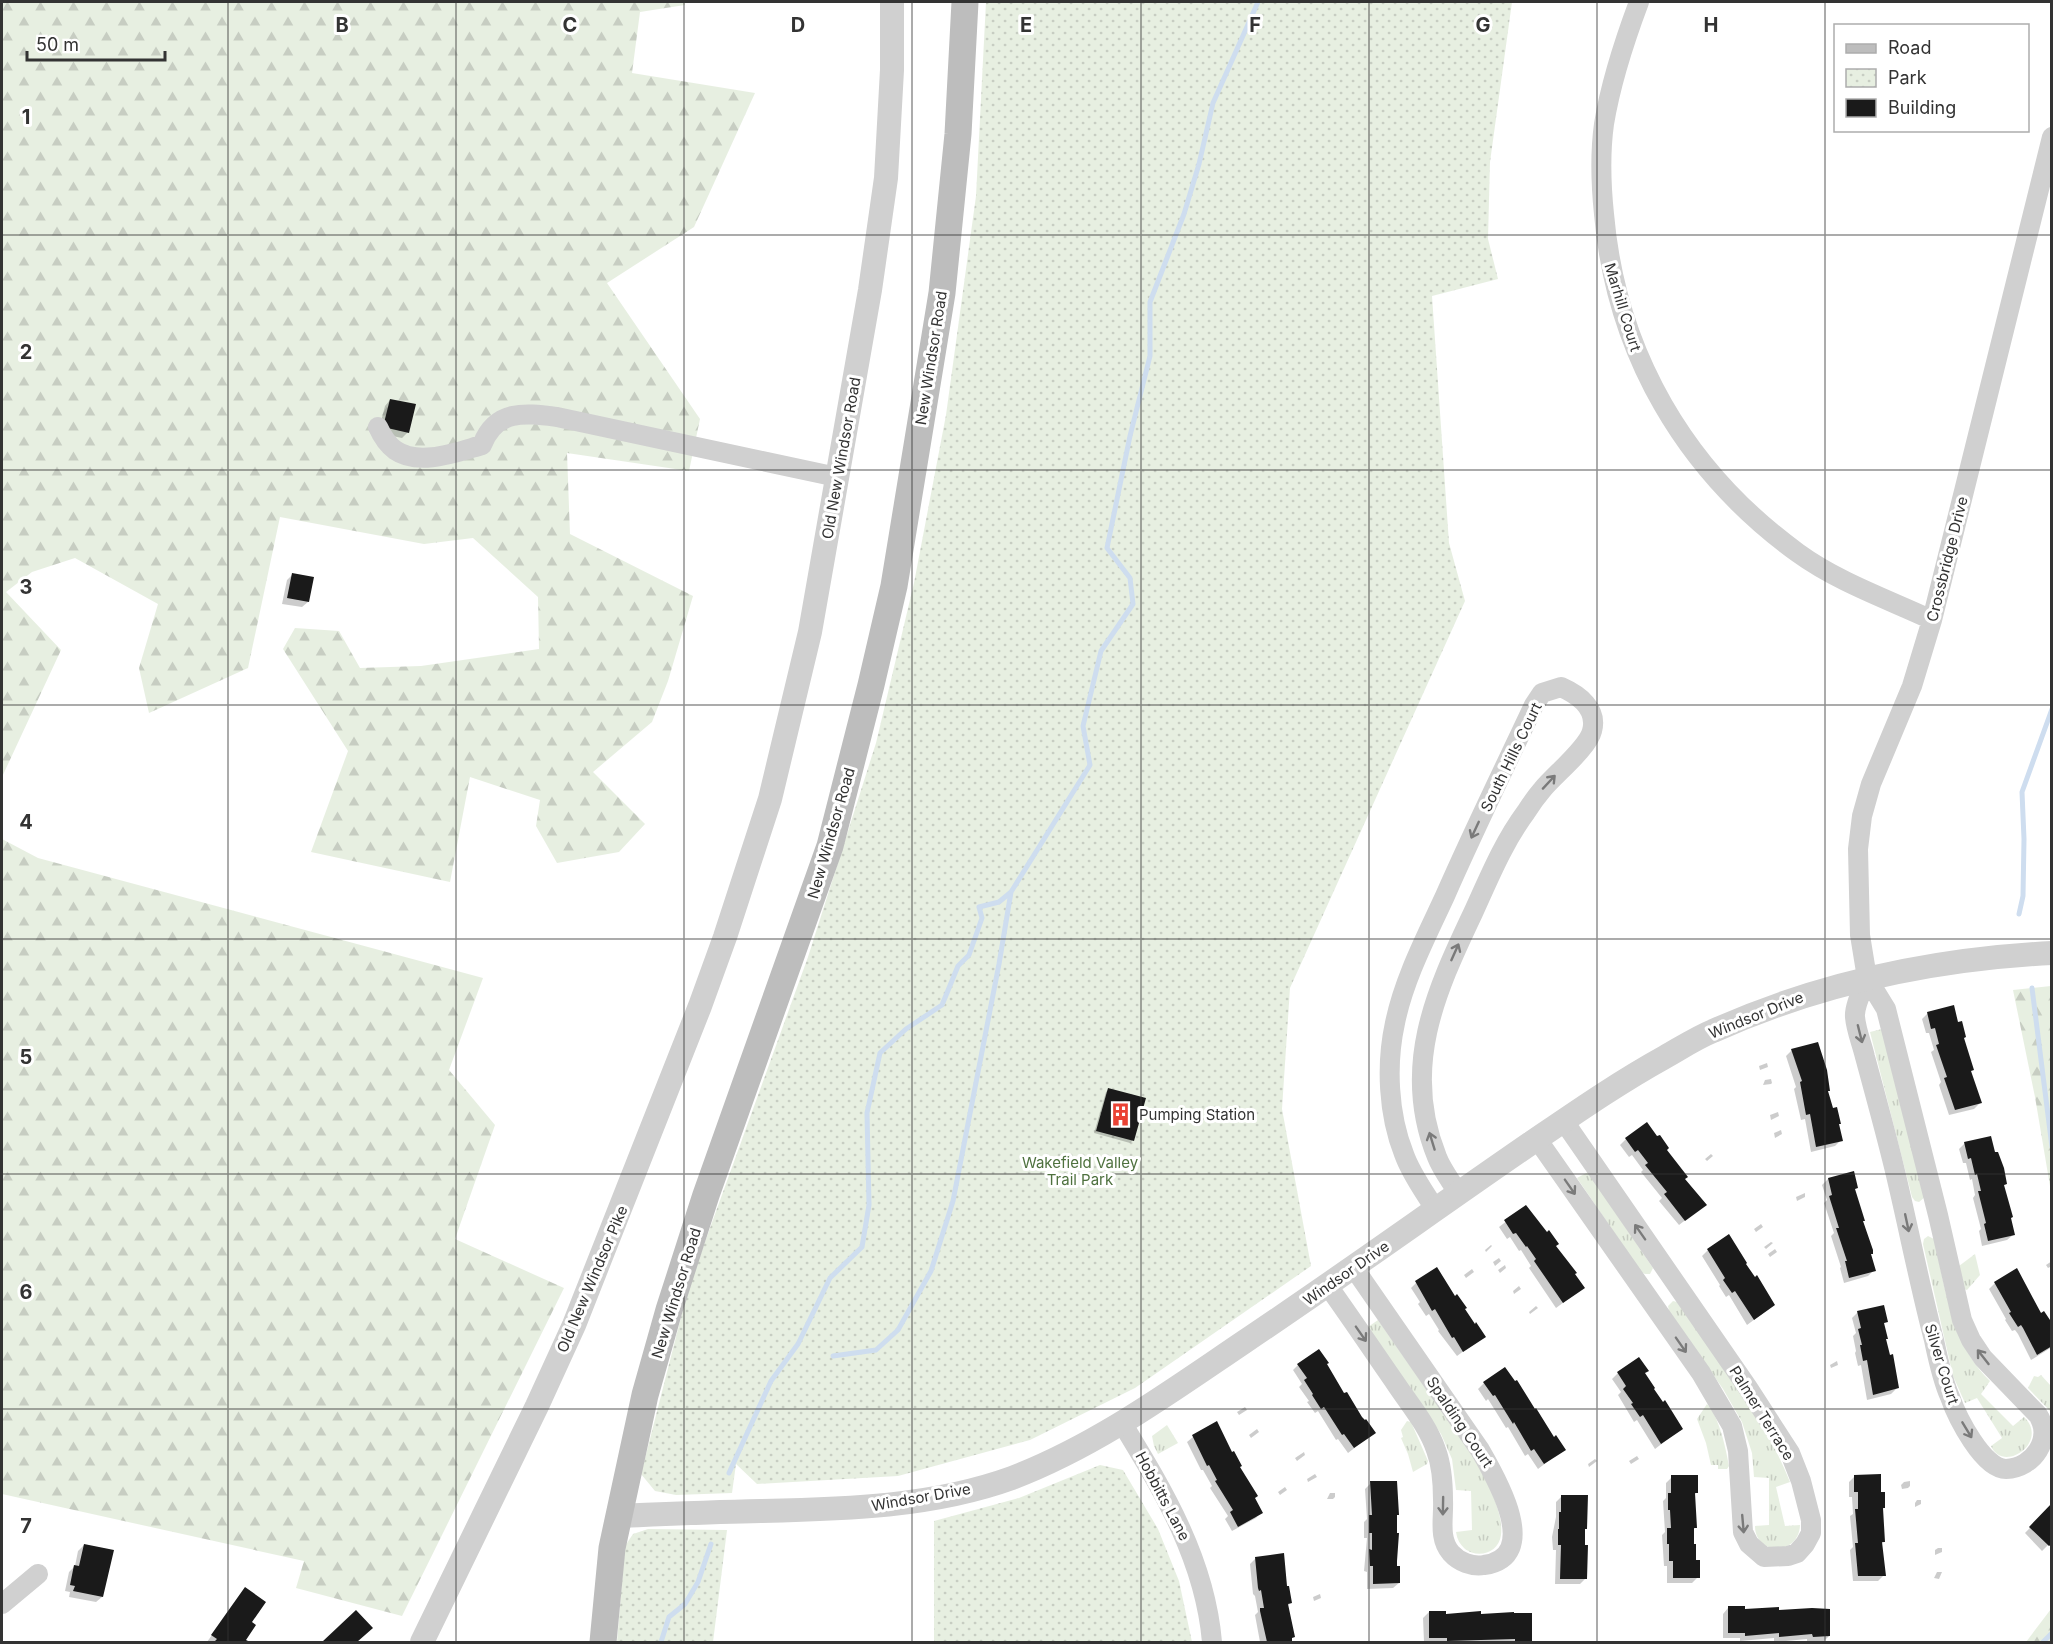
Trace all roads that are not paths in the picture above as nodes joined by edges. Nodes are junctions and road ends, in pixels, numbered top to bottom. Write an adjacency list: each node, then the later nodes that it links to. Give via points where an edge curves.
1 (892, 2): 6 (street, Old New Windsor Road, via 886,178)
2 (965, 2): 18 (main road, New Windsor Road, via 958,134 942,293 894,586 872,685 830,846 669,1310)
3 (1639, 2): 7 (street, Marhill Court, via 1613,77 1604,126 1602,190 1607,253 1635,351 1663,407 1692,451 1733,499 1800,554)
4 (2052, 137): 7 (street, Crossbridge Drive)
5 (378, 427): 6 (street, via 395,451 418,458 482,445 487,432 507,417 535,414)
6 (837, 477): 8 (street, Old New Windsor Road, via 810,632 781,759)
7 (1932, 620): 10 (street, Crossbridge Drive, via 1912,686 1871,784 1862,816 1858,849 1860,935)
8 (736, 905): 21 (street, Old New Windsor Pike, via 574,1325)
9 (2052, 953): 10 (street, Windsor Drive, via 1972,960)
10 (1867, 978): 10 (street, Silver Court, one-way to 10, via 1855,1016 1944,1381 1957,1414 1988,1462 1998,1468 2014,1467 2038,1452 2044,1440 2044,1425 1983,1358 1962,1320 1886,1010); 11 (street, Windsor Drive, via 1807,994 1709,1032)
11 (1563, 1120): 12 (street, Windsor Drive); 12 (street, Palmer Terrace, one-way to 11, via 1701,1372 1732,1426 1738,1451 1743,1532 1749,1544 1764,1557 1797,1553 1811,1533 1811,1520 1791,1454)
12 (1537, 1139): 13 (street, Windsor Drive)
13 (1458, 1193): 14 (street, Windsor Drive); 14 (street, South Hills Court, one-way to 14, via 1438,1159 1427,1125 1422,1061 1426,1034 1437,993 1502,848 1542,789 1592,734 1591,711 1561,687 1542,693 1534,705 1431,927 1394,1024 1390,1085 1395,1123 1403,1153)
14 (1435, 1209): 15 (street, Windsor Drive)
15 (1354, 1268): 16 (street, Windsor Drive); 16 (street, Spalding Court, one-way to 15, via 1413,1408 1436,1448 1442,1477 1444,1541 1460,1560 1472,1565 1495,1562 1505,1555 1514,1537 1495,1476)
16 (1328, 1286): 17 (street, Windsor Drive)
17 (1122, 1423): 18 (street, Windsor Drive, via 1010,1478 925,1499 828,1509); 23 (street, Hobbitts Lane, via 1193,1554)
18 (618, 1516): 22 (main road, New Windsor Road)
19 (38, 1574): 20 (street)
20 (2, 1604)
21 (422, 1642)
22 (603, 1642)
23 (1212, 1642)

